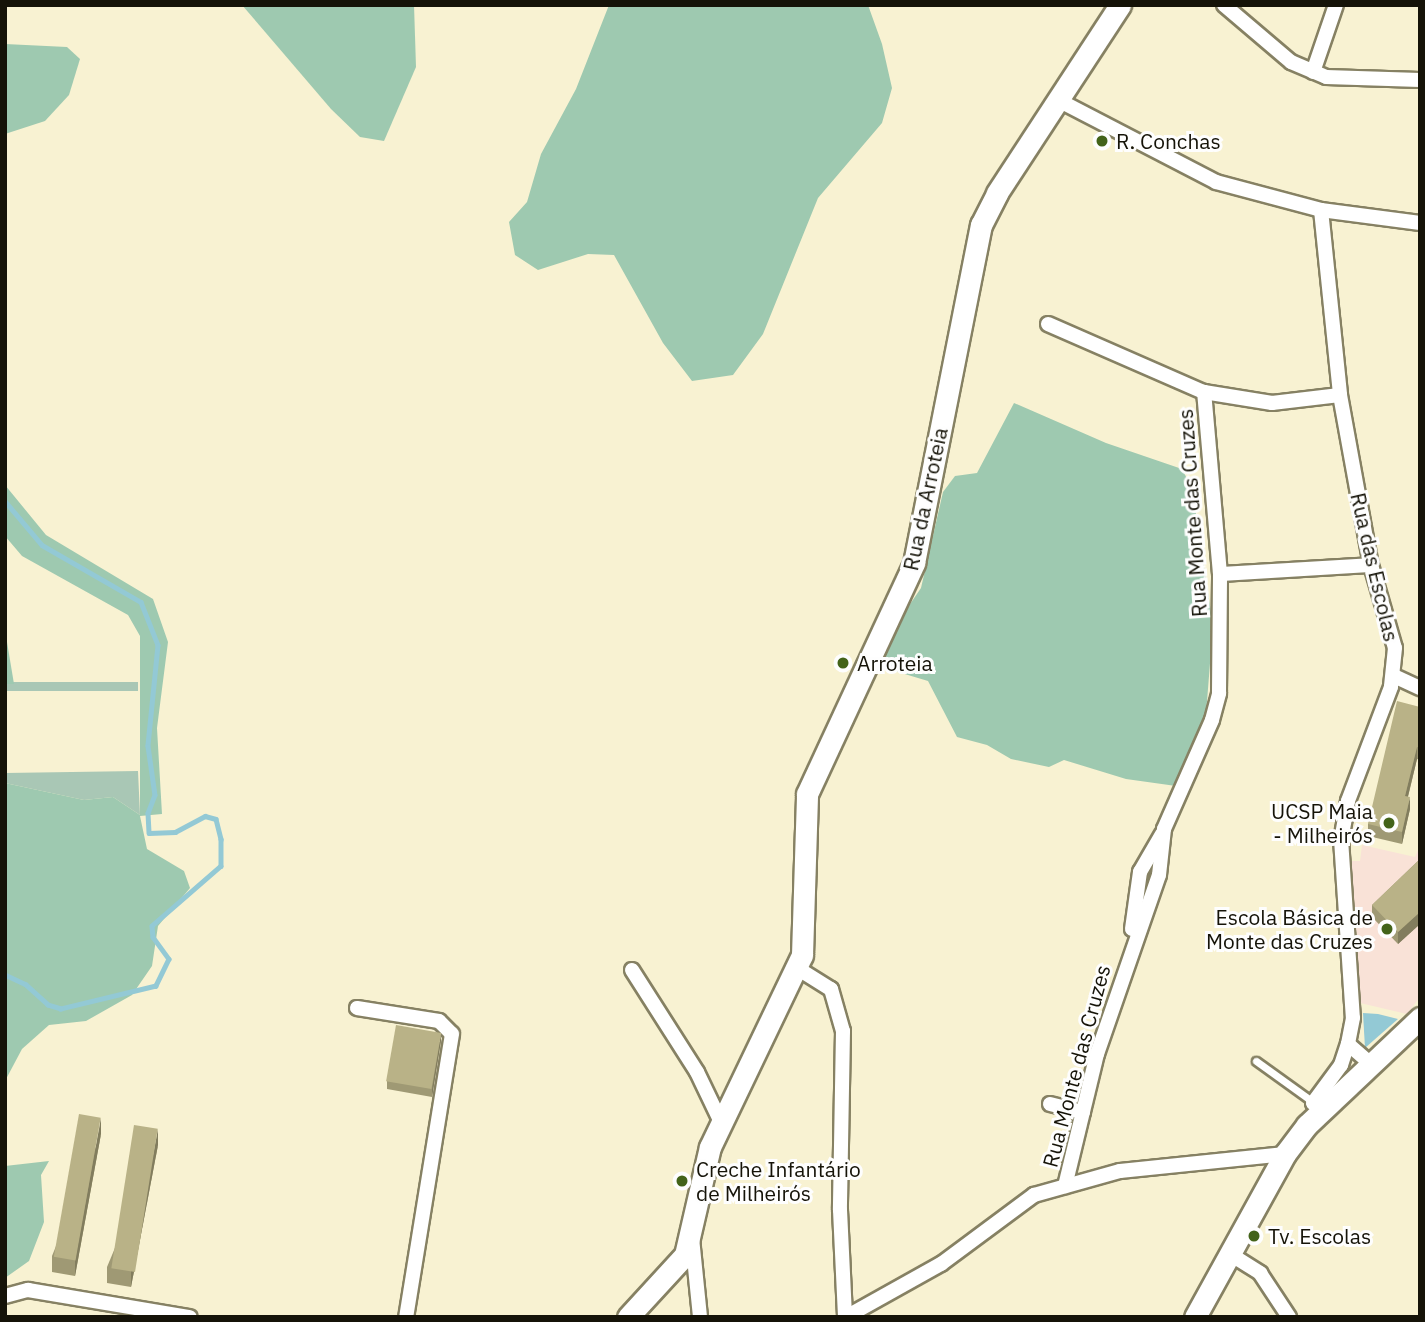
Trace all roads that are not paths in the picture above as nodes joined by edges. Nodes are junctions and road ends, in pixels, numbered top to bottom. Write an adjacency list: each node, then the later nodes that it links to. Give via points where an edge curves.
1 (1120, 5): 6 (main road, Rua da Arroteia)
2 (1224, 5): 4 (street, via 1291,62)
3 (1336, 5): 4 (street)
4 (1313, 72): 5 (street, via 1342,80)
5 (1420, 80)
6 (1058, 100): 7 (street, via 1216,182); 16 (main road, Rua da Arroteia, via 981,225 914,563 807,794 805,920)
7 (1321, 210): 8 (street); 11 (street, Rua das Escolas)
8 (1420, 223)
9 (1048, 324): 10 (street)
10 (1204, 392): 11 (street, via 1272,403); 13 (street, Rua Monte das Cruzes)
11 (1340, 395): 12 (street, Rua das Escolas)
12 (1371, 565): 13 (street); 14 (street, Rua das Escolas, via 1395,648)
13 (1220, 574): 25 (street, Rua Monte das Cruzes, via 1219,693 1212,720 1164,829 1159,875 1129,952)
14 (1394, 676): 15 (street); 20 (street, Rua das Escolas, via 1348,801 1341,839 1353,1018)
15 (1420, 688)
16 (797, 968): 26 (main road, Rua da Arroteia); 36 (street, via 831,989 843,1031 840,1210)
17 (632, 970): 26 (street, via 697,1072)
18 (358, 1008): 33 (street, via 439,1021 452,1034)
19 (1420, 1018): 22 (main road, Rua das Escolas)
20 (1348, 1044): 22 (street); 24 (street, Rua das Escolas)
21 (1256, 1061): 24 (lane)
22 (1371, 1064): 24 (main road, Rua das Escolas)
23 (1050, 1104): 25 (street)
24 (1318, 1106): 27 (main road, Rua das Escolas)
25 (1083, 1112): 28 (street, Rua Monte das Cruzes)
26 (721, 1122): 29 (main road, Rua da Arroteia, via 710,1147)
27 (1285, 1154): 28 (street, via 1184,1161); 30 (main road, Rua das Escolas)
28 (1065, 1186): 36 (street, Rua Monte das Cruzes, via 1034,1195 941,1264)
29 (691, 1236): 34 (main road, Rua da Arroteia, via 680,1262); 35 (street)
30 (1230, 1254): 37 (main road, Rua das Escolas); 38 (street, via 1260,1273)
31 (5, 1296): 32 (street, via 28,1290)
32 (190, 1317)
33 (407, 1317)
34 (628, 1317)
35 (700, 1317)
36 (846, 1317)
37 (1195, 1317)
38 (1289, 1317)

